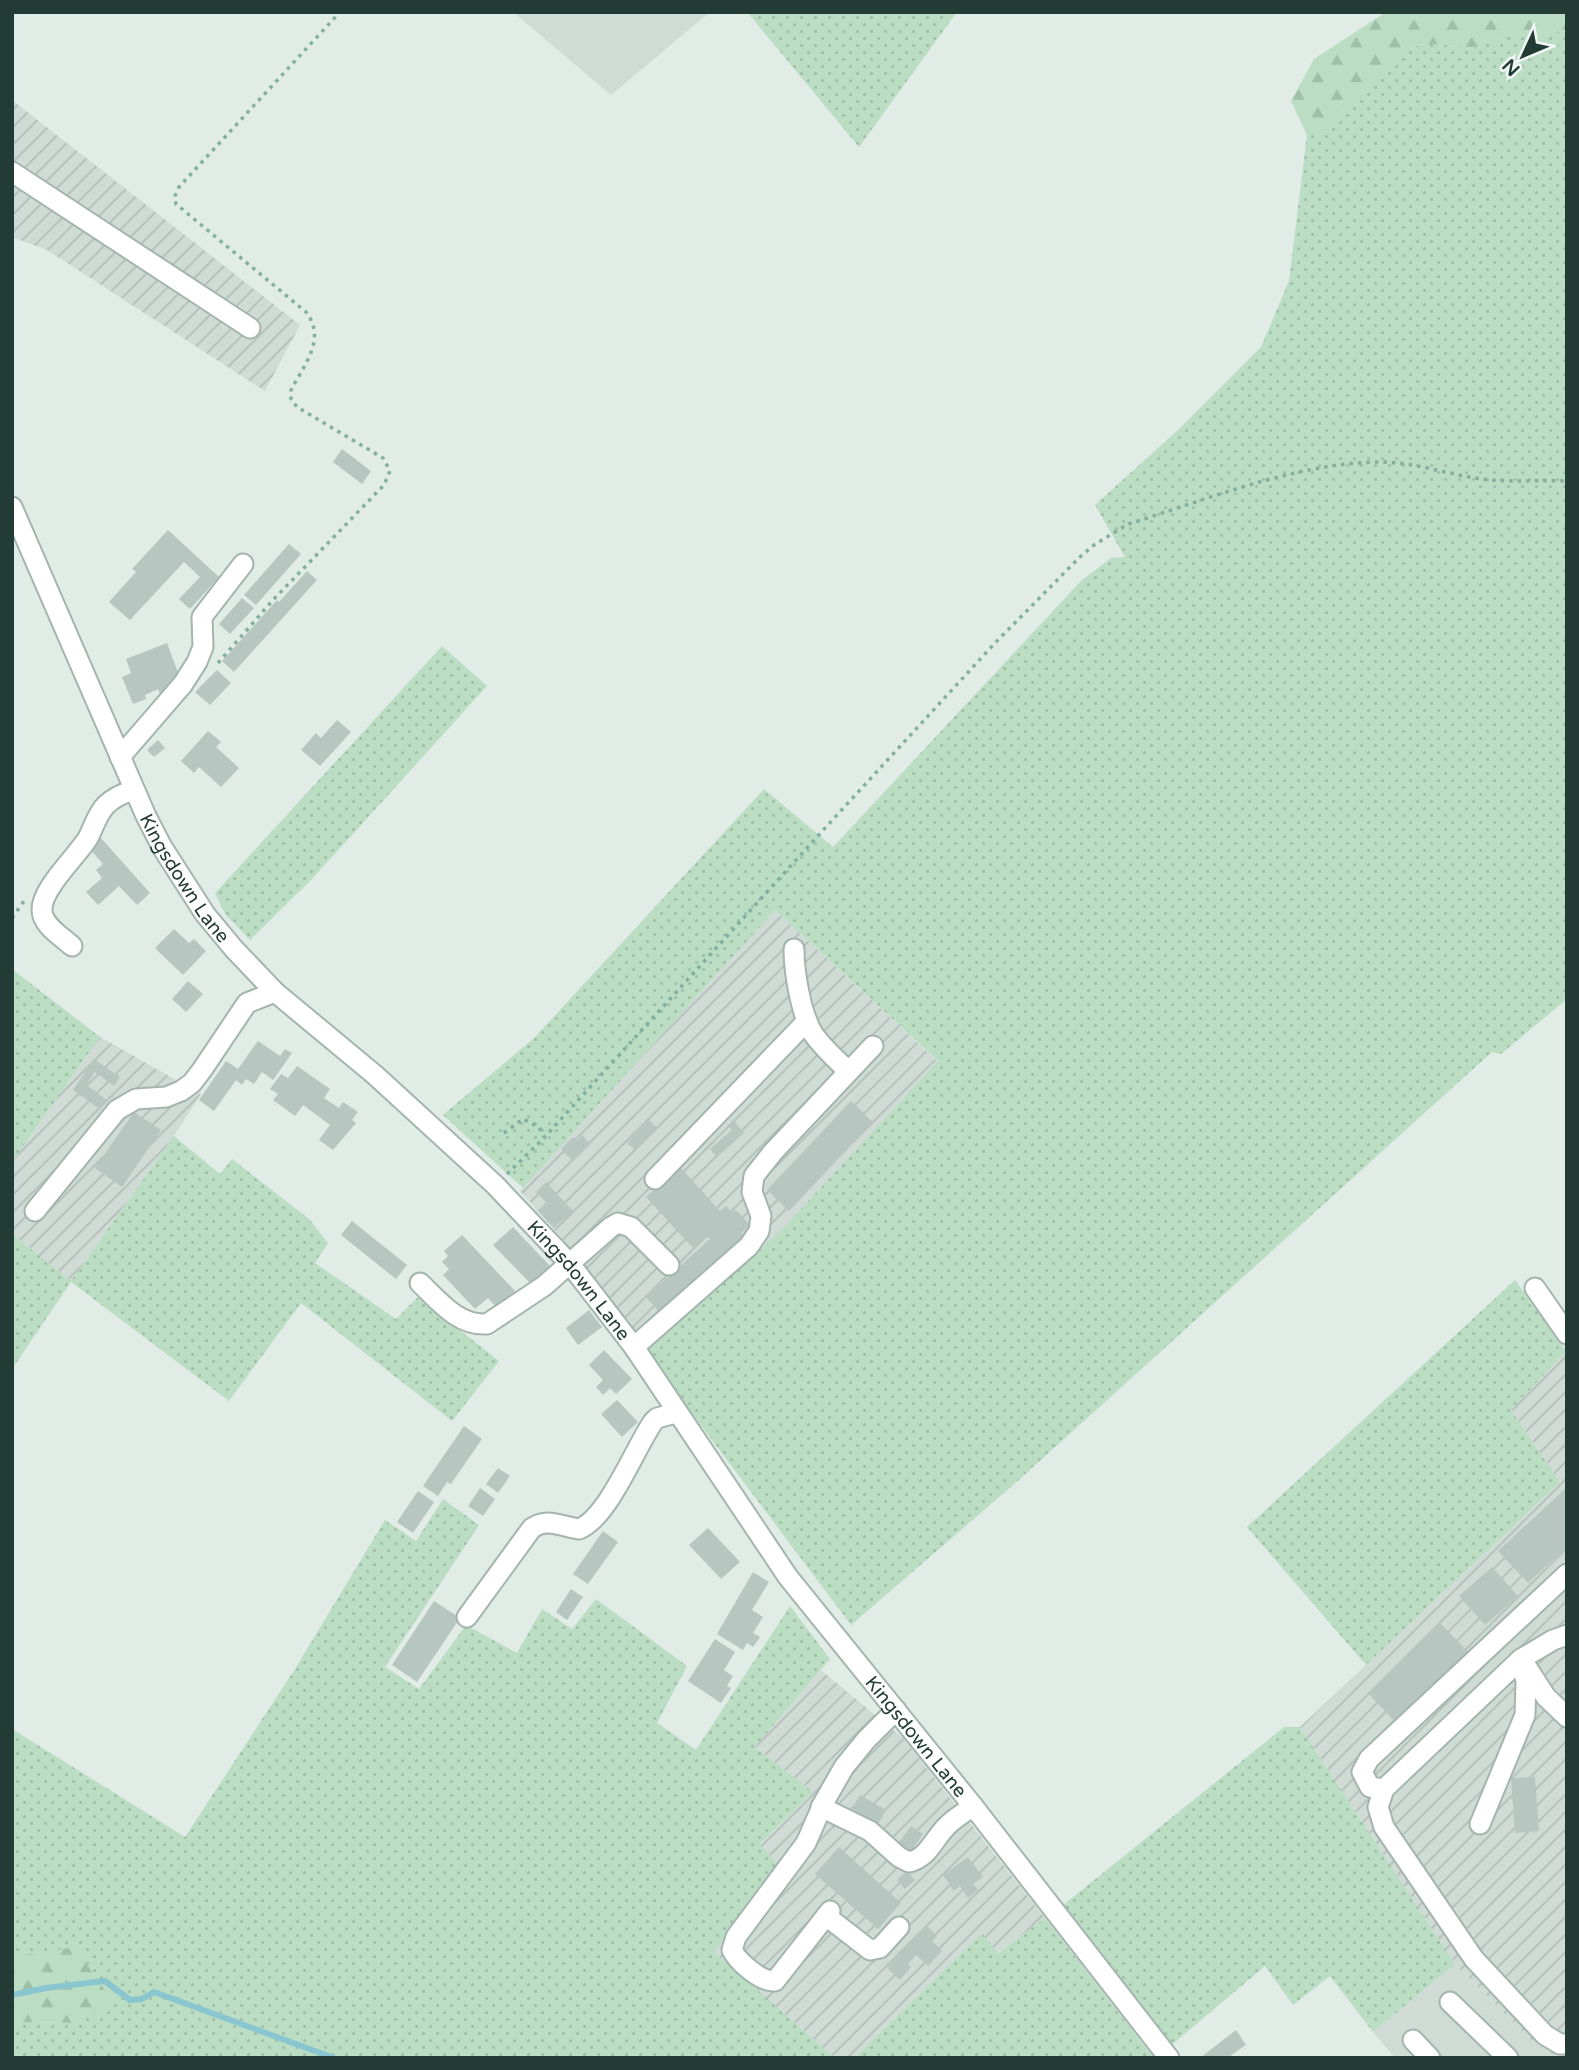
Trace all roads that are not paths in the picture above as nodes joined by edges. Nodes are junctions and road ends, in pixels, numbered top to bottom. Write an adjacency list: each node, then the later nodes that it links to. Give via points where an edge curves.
1 (12, 172): 2 (street)
2 (250, 328)
3 (12, 507): 5 (street, Kingsdown Lane)
4 (243, 564): 5 (street, via 202,617 202,647 183,684)
5 (120, 757): 6 (street, Kingsdown Lane)
6 (134, 790): 7 (street, via 106,804 42,904 47,924); 9 (street, Kingsdown Lane, via 162,847 205,914)
7 (72, 946)
8 (794, 949): 10 (street)
9 (275, 992): 14 (street, via 247,1003 192,1083 166,1097 136,1099 117,1110); 15 (street, Kingsdown Lane, via 375,1074 495,1185)
10 (807, 1021): 12 (street); 13 (street)
11 (873, 1045): 12 (street)
12 (849, 1072): 20 (street, via 754,1176 752,1192 761,1216 759,1231 749,1246)
13 (655, 1179)
14 (35, 1212)
15 (570, 1264): 16 (street, via 618,1223 631,1227); 17 (street, via 487,1324 475,1325 460,1318); 20 (street, Kingsdown Lane)
16 (669, 1265)
17 (420, 1283)
18 (1535, 1288): 19 (street)
19 (1567, 1334)
20 (634, 1347): 21 (street, Kingsdown Lane)
21 (676, 1413): 23 (street, via 653,1422 591,1522 579,1529 548,1522 532,1528); 26 (street, Kingsdown Lane, via 788,1577)
22 (1567, 1574): 28 (street, via 1369,1759 1362,1772 1370,1787)
23 (467, 1617)
24 (1567, 1635): 25 (street)
25 (1521, 1659): 27 (street, via 1546,1698); 28 (street); 31 (street, via 1525,1715)
26 (896, 1710): 29 (street, Kingsdown Lane); 30 (street, via 854,1754)
27 (1567, 1717)
28 (1384, 1788): 35 (street, via 1378,1807 1384,1827 1474,1959 1545,2035)
29 (973, 1806): 30 (street, via 946,1827 919,1859 909,1862 870,1831); 36 (street, Kingsdown Lane)
30 (821, 1807): 32 (street, via 813,1849 736,1937 735,1956 770,1982 828,1914 870,1950 880,1948)
31 (1480, 1824)
32 (899, 1927)
33 (1450, 2002): 38 (street)
34 (1413, 2040): 37 (street)
35 (1567, 2044)
36 (1169, 2058)
37 (1430, 2058)
38 (1508, 2058)

